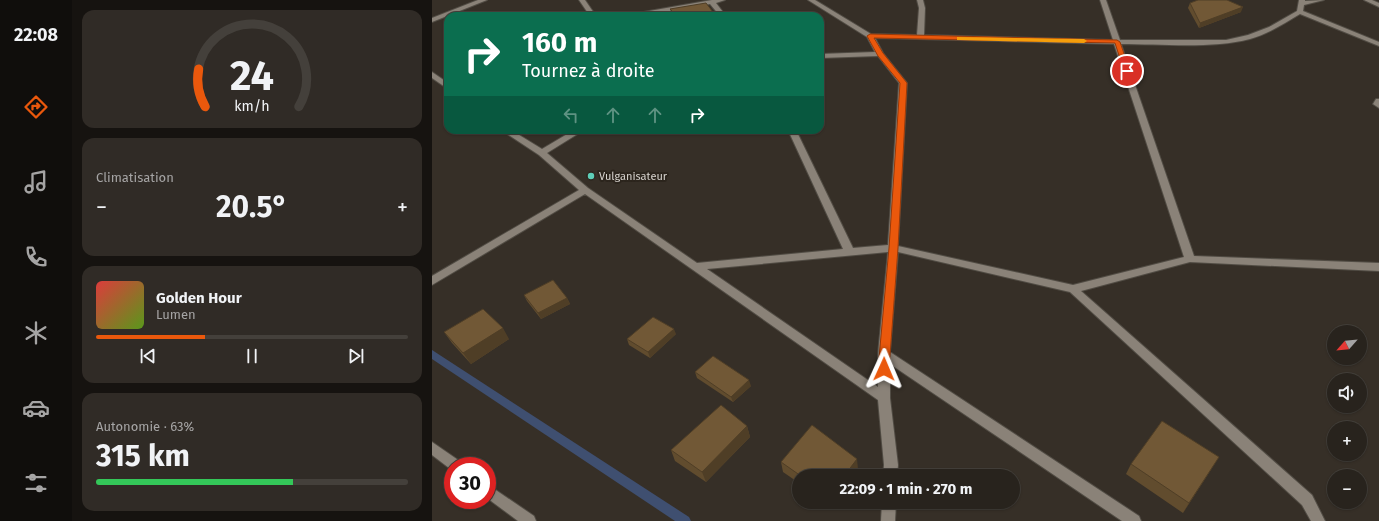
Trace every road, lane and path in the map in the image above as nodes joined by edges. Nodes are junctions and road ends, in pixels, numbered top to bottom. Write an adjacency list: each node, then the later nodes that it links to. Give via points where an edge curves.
1 (484, 0): 12 (street)
2 (582, 0): 13 (street)
3 (722, 0): 9 (street)
4 (811, 0): 19 (street)
5 (920, 0): 20 (street)
6 (1103, 0): 21 (street)
7 (1321, 0): 10 (street)
8 (1367, 0): 11 (street)
9 (712, 2): 14 (street); 15 (street)
10 (1302, 2): 16 (street)
11 (1379, 5)
12 (453, 12)
13 (590, 12)
14 (655, 12)
15 (721, 12)
16 (1300, 12): 21 (street, via 1250,37 1226,42); 22 (street)
17 (444, 15): 18 (street)
18 (432, 20)
19 (870, 36): 20 (street); 23 (street)
20 (920, 38): 21 (street)
21 (1117, 42): 36 (street)
22 (1379, 44)
23 (880, 54): 24 (street); 34 (street, via 903,83)
24 (824, 56)
25 (432, 74): 26 (street)
26 (444, 84)
27 (1379, 101): 28 (street)
28 (1379, 106)
29 (511, 134): 32 (street)
30 (573, 134): 32 (street)
31 (794, 134): 35 (street)
32 (542, 153): 33 (street)
33 (585, 190): 37 (street); 39 (street)
34 (893, 248): 35 (street); 40 (street); 41 (street)
35 (850, 253): 37 (street)
36 (1190, 259): 38 (street); 40 (street)
37 (695, 267): 42 (street)
38 (1379, 267)
39 (432, 281)
40 (1073, 289): 51 (street, via 1307,500)
41 (884, 354): 42 (street); 50 (street)
42 (884, 398): 45 (street)
43 (432, 448): 44 (street)
44 (444, 457)
45 (891, 469)
46 (496, 497): 48 (street)
47 (889, 509): 49 (street)
48 (529, 521)
49 (888, 521)
50 (1134, 521)
51 (1318, 521)

